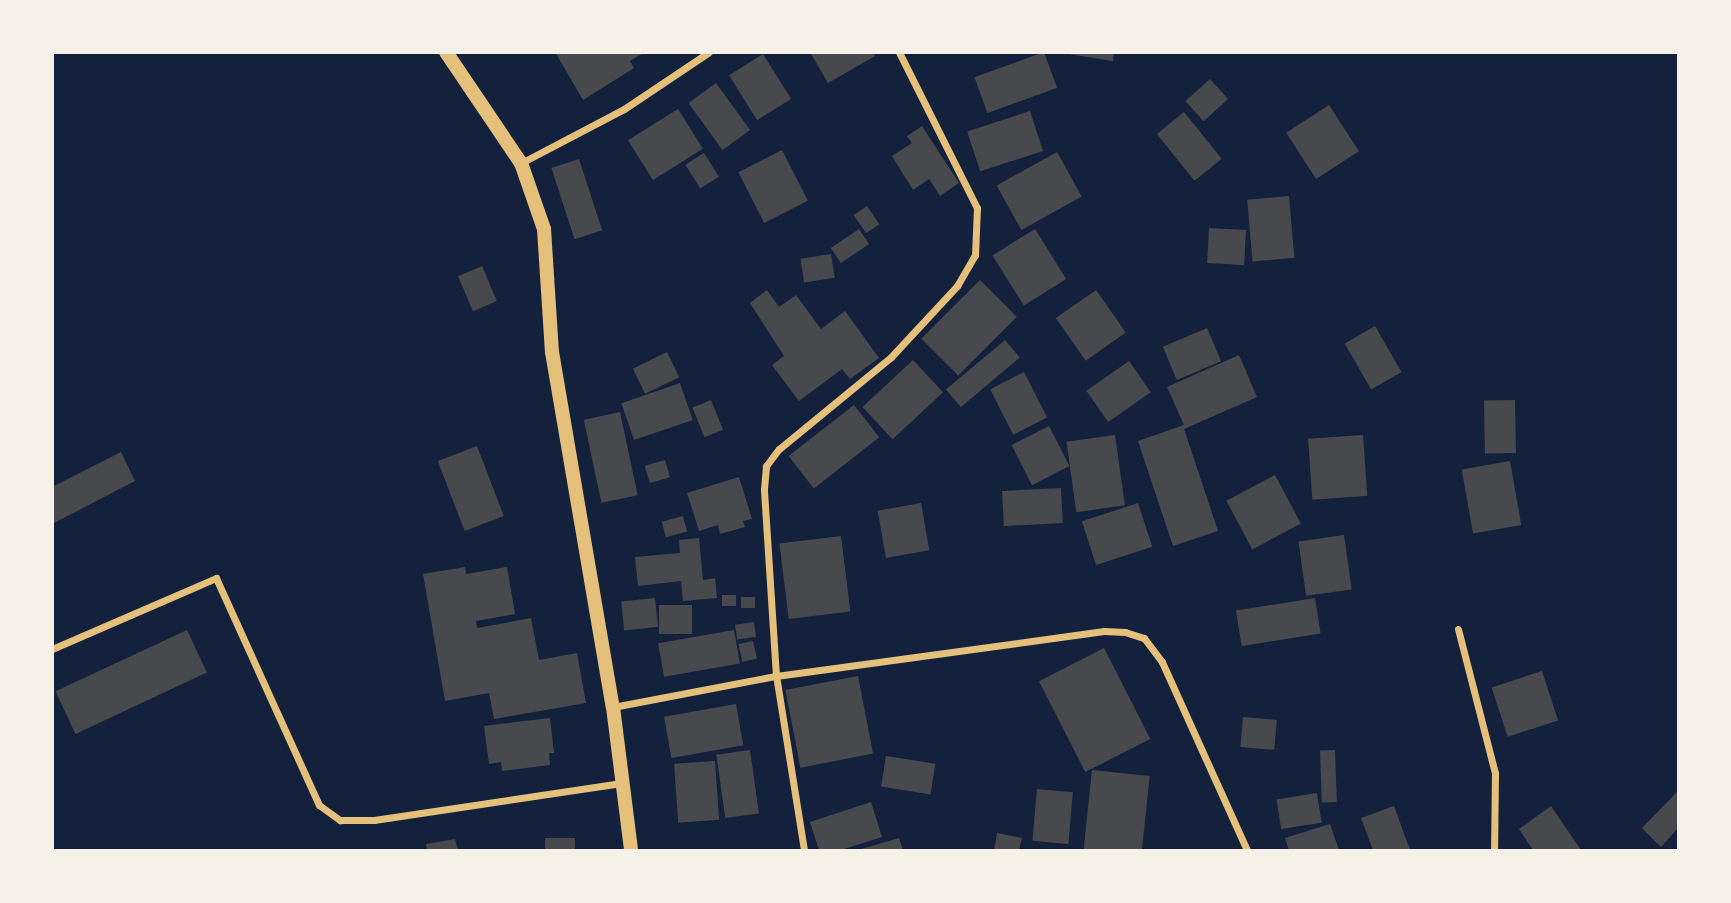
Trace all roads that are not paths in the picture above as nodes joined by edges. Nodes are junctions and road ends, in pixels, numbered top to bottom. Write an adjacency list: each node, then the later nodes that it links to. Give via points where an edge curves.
1 (446, 52): 4 (main road)
2 (709, 52): 4 (street, via 624,108)
3 (899, 52): 7 (street, via 977,208 975,255 957,286 891,357 779,449 766,466)
4 (521, 163): 8 (main road, via 544,229 552,352)
5 (1458, 629): 13 (street, via 1496,773)
6 (52, 649): 9 (street, via 216,578 319,805 340,820 374,820)
7 (776, 676): 8 (street); 11 (street); 12 (street, via 1104,631 1144,638 1189,712)
8 (613, 707): 9 (main road)
9 (623, 783): 10 (main road)
10 (631, 850)
11 (804, 850)
12 (1247, 850)
13 (1494, 850)

